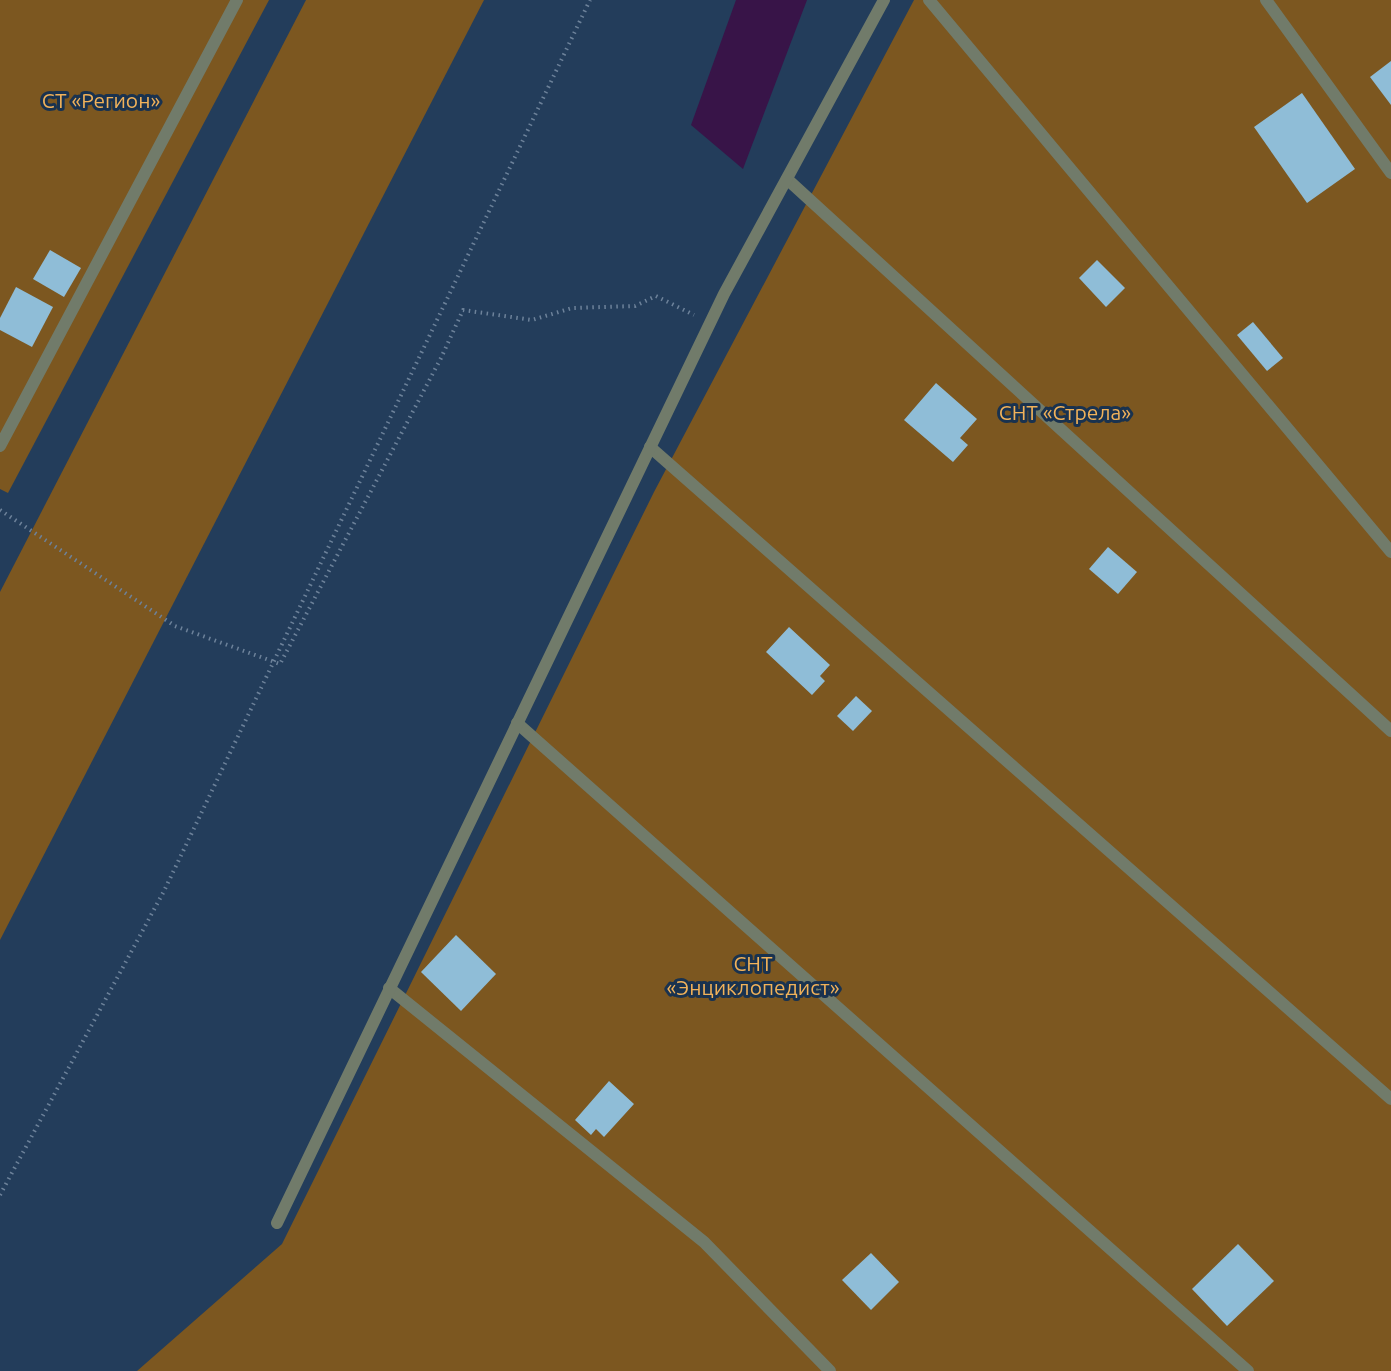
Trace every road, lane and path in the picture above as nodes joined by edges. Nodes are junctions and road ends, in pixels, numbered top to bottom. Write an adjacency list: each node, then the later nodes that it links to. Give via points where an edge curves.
1 (237, 0): 9 (lane)
2 (590, 0): 13 (path)
3 (885, 0): 7 (lane)
4 (929, 0): 12 (lane)
5 (1266, 0): 6 (lane)
6 (1391, 173)
7 (787, 179): 8 (lane); 15 (lane)
8 (709, 324): 10 (lane); 13 (path, via 656,296 635,306 572,308 532,320 463,310 280,664)
9 (0, 446)
10 (650, 447): 14 (lane); 17 (lane)
11 (0, 510): 13 (path, via 175,626)
12 (1391, 552)
13 (273, 662): 18 (path, via 164,891)
14 (517, 723): 16 (lane); 21 (lane)
15 (1391, 731)
16 (389, 988): 19 (lane); 20 (lane, via 704,1242)
17 (1391, 1099)
18 (0, 1195)
19 (277, 1223)
20 (830, 1371)
21 (1248, 1371)

